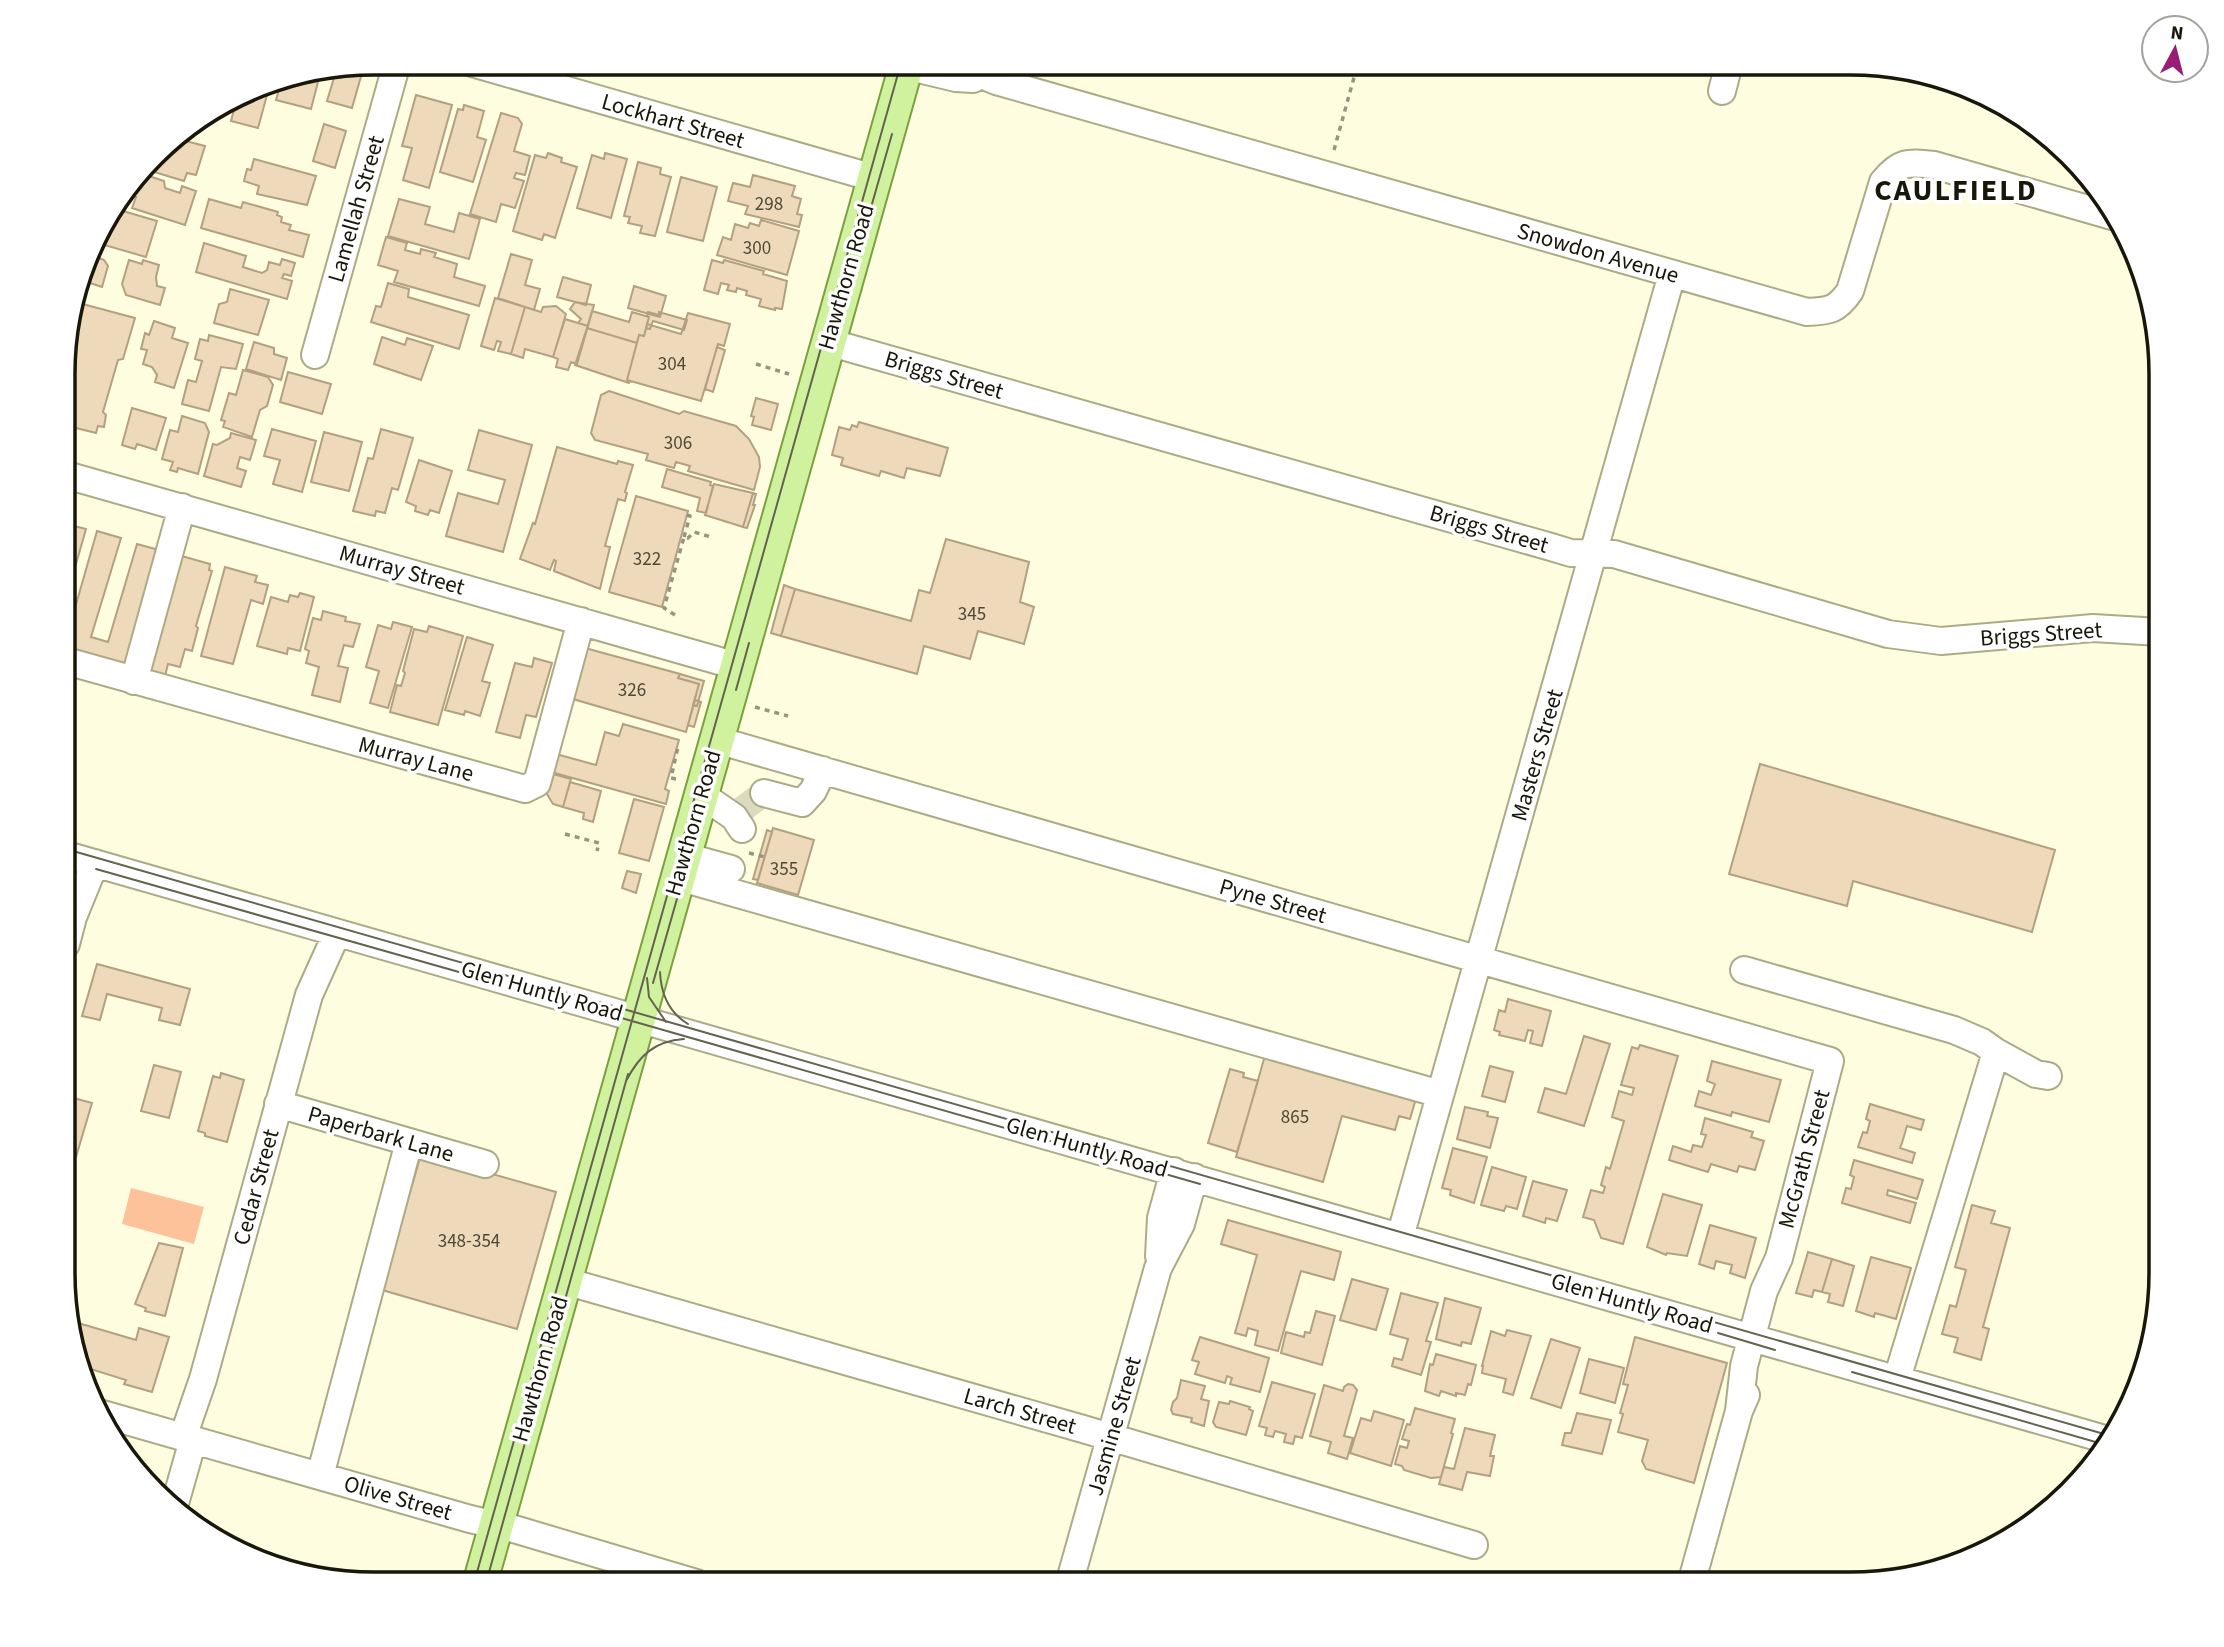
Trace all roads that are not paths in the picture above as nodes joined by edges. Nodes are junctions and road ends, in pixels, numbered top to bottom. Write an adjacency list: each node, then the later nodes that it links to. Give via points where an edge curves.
1 (394, 75): 13 (street, Lamellah Street)
2 (514, 75): 9 (street, Lockhart Street)
3 (903, 75): 9 (main road, Hawthorn Road)
4 (944, 75): 7 (street, Snowdon Avenue)
5 (982, 75): 7 (street, Snowdon Avenue)
6 (1726, 75): 8 (street)
7 (996, 81): 11 (street, Snowdon Avenue)
8 (1722, 91)
9 (874, 178): 12 (main road, Hawthorn Road)
10 (2101, 213): 11 (street, Snowdon Avenue, via 1934,165 1910,163 1894,168 1883,182 1850,291 1840,305 1807,312)
11 (1672, 274): 16 (street, Masters Street)
12 (828, 342): 16 (street, Briggs Street, via 1550,547); 20 (main road, Hawthorn Road)
13 (315, 355)
14 (75, 477): 15 (street, Murray Street)
15 (182, 507): 17 (street, Murray Street); 21 (street)
16 (1594, 554): 18 (street, Briggs Street, via 1614,554 1888,634 1941,641 2093,628); 30 (street, Masters Street)
17 (581, 621): 20 (street, Murray Street); 21 (street, Murray Lane, via 537,783 525,789)
18 (2149, 631)
19 (75, 665): 21 (street, Murray Lane)
20 (737, 666): 22 (main road, Hawthorn Road)
21 (134, 681)
22 (717, 740): 23 (street, Pyne Street); 24 (main road, Hawthorn Road)
23 (823, 770): 25 (street, via 802,803); 30 (street, Pyne Street)
24 (689, 787): 27 (main road, Hawthorn Road); 27 (street, via 739,835)
25 (764, 793)
26 (81, 859): 28 (street); 29 (street, Glen Huntly Road)
27 (681, 866): 32 (main road, Hawthorn Road); 36 (street)
28 (75, 903)
29 (328, 930): 32 (street, Glen Huntly Road); 37 (street, Cedar Street)
30 (1479, 960): 34 (street, Pyne Street); 36 (street, Masters Street)
31 (1744, 970): 33 (street, via 1954,1030)
32 (638, 1018): 40 (street, Glen Huntly Road); 42 (main road, Hawthorn Road)
33 (1996, 1052): 35 (street); 44 (street)
34 (1830, 1060): 43 (street, McGrath Street, via 1779,1258 1765,1291)
35 (2048, 1076)
36 (1440, 1094): 41 (street, Masters Street)
37 (278, 1104): 38 (street, Paperbark Lane); 48 (street, Cedar Street, via 203,1379)
38 (410, 1142): 39 (street, Paperbark Lane); 49 (street)
39 (485, 1164)
40 (1184, 1174): 41 (street, Glen Huntly Road); 47 (street, Jasmine Street, via 1161,1218 1158,1268)
41 (1400, 1237): 43 (street, Glen Huntly Road)
42 (565, 1281): 47 (street, Larch Street); 51 (main road, Hawthorn Road)
43 (1758, 1339): 44 (street, Glen Huntly Road); 56 (street, McGrath Street, via 1744,1366 1739,1411)
44 (1897, 1379): 46 (street, Glen Huntly Road)
45 (112, 1417): 48 (street, Olive Street)
46 (2099, 1437)
47 (1111, 1438): 52 (street, Larch Street); 55 (street, Jasmine Street)
48 (192, 1439): 49 (street, Olive Street); 50 (street, Cedar Street)
49 (320, 1476): 51 (street, Olive Street)
50 (177, 1497)
51 (497, 1525): 53 (main road, Hawthorn Road); 54 (street, Olive Street)
52 (1474, 1545)
53 (484, 1572)
54 (656, 1572)
55 (1072, 1572)
56 (1694, 1572)

